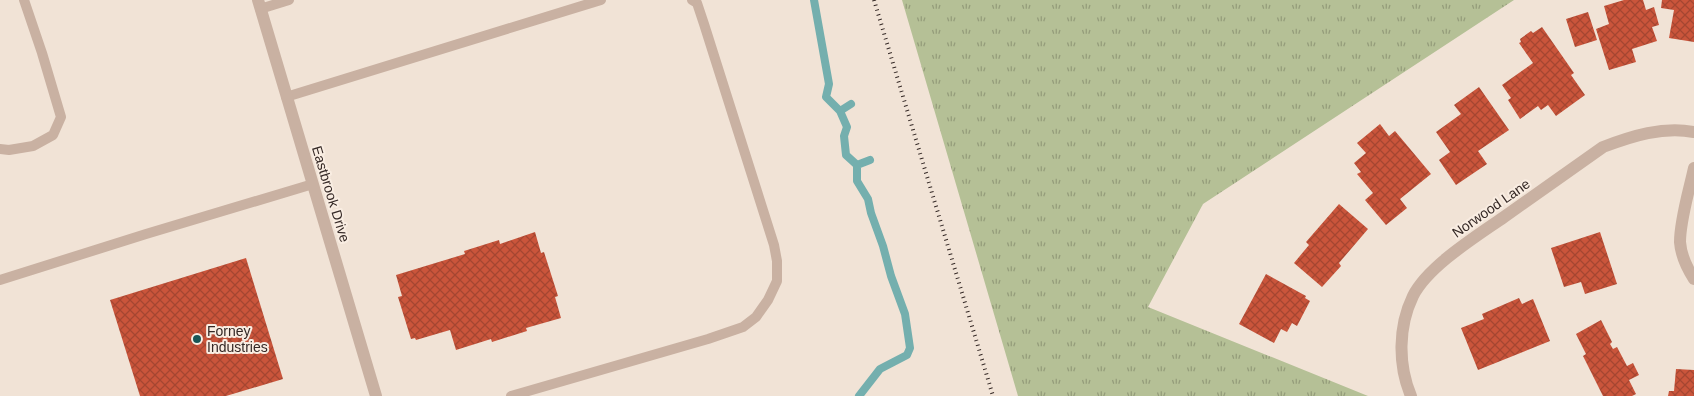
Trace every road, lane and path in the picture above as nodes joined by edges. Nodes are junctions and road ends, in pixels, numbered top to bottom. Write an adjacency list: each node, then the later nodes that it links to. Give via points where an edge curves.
1 (24, 0): 8 (lane, via 61,116 53,135 33,146)
2 (289, 0): 5 (lane)
3 (601, 0): 6 (lane)
4 (692, 0): 14 (lane, via 704,24 774,245 777,281 756,317 735,330)
5 (259, 4): 6 (street, Eastbrook Drive)
6 (286, 97): 10 (street, Eastbrook Drive)
7 (1694, 132): 15 (street, Norwood Lane, via 1654,132 1603,147 1451,254 1423,282 1408,308 1402,337 1402,360)
8 (0, 149)
9 (1694, 168): 11 (street, via 1680,243 1685,263)
10 (313, 184): 12 (lane); 13 (street, Eastbrook Drive)
11 (1694, 279)
12 (0, 280)
13 (376, 396)
14 (511, 396)
15 (1411, 396)

